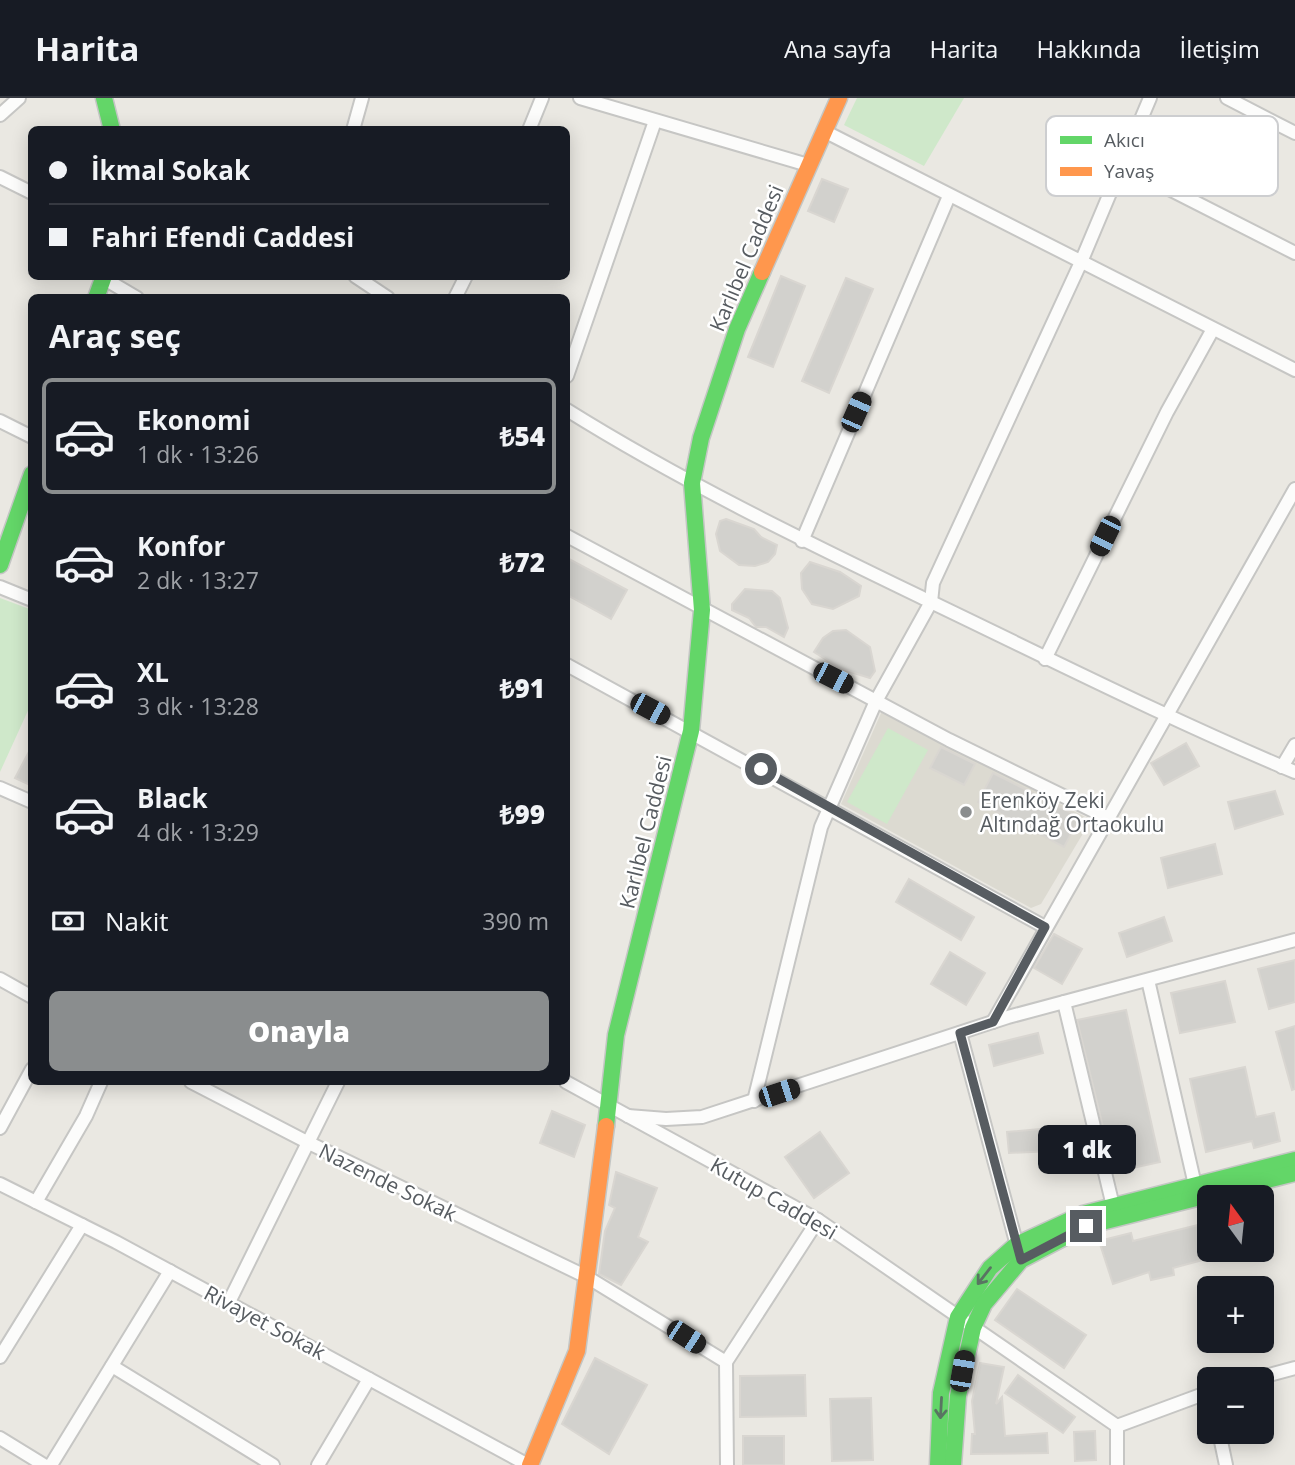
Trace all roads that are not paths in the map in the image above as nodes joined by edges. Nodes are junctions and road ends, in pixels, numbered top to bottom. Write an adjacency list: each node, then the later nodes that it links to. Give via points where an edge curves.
1 (19, 98): 9 (street)
2 (104, 98): 14 (street)
3 (542, 98): 16 (street)
4 (580, 98): 12 (street)
5 (839, 98): 17 (street, Karlıbel Caddesi)
6 (1150, 98): 10 (street)
7 (1227, 98): 11 (street)
8 (361, 99): 15 (street)
9 (0, 115)
10 (1142, 116)
11 (1262, 116)
12 (655, 121): 19 (street); 32 (street)
13 (1278, 124): 18 (street)
14 (114, 126)
15 (354, 126)
16 (531, 126)
17 (824, 131): 19 (street, Karlıbel Caddesi); 22 (street)
18 (1295, 133)
19 (808, 165): 37 (street, Karlıbel Caddesi, via 737,329 701,438)
20 (0, 177): 21 (street)
21 (28, 191)
22 (949, 196): 26 (street); 41 (street)
23 (1109, 196): 26 (street)
24 (1184, 196): 25 (street)
25 (1295, 253)
26 (1081, 262): 31 (street); 45 (street, via 933,583)
27 (108, 280): 29 (street)
28 (361, 280): 30 (street)
29 (131, 294)
30 (382, 294)
31 (1213, 329): 33 (street); 47 (street)
32 (570, 367)
33 (1295, 370)
34 (570, 412): 37 (street)
35 (0, 421): 36 (street)
36 (28, 435)
37 (692, 483): 41 (street); 46 (street, Karlıbel Caddesi)
38 (28, 485): 42 (street)
39 (1295, 489): 50 (street)
40 (570, 538): 46 (street)
41 (802, 541): 45 (street)
42 (0, 565)
43 (0, 587): 44 (street)
44 (28, 598)
45 (931, 602): 47 (street); 49 (street)
46 (702, 610): 49 (street); 51 (street, Karlıbel Caddesi)
47 (1045, 659): 50 (street)
48 (570, 667): 51 (street)
49 (876, 701): 57 (street); 58 (street)
50 (1167, 714): 53 (street); 58 (street)
51 (691, 731): 57 (street); 73 (street, Karlıbel Caddesi, via 616,1035)
52 (1295, 745): 53 (street)
53 (1282, 766): 54 (street)
54 (1295, 772)
55 (0, 788): 56 (street)
56 (28, 800)
57 (830, 808): 59 (street); 72 (street, via 821,827)
58 (1106, 817): 59 (street)
59 (1045, 927): 65 (street)
60 (1295, 940): 62 (street)
61 (0, 979): 63 (street)
62 (1148, 980): 64 (street); 79 (street)
63 (28, 995)
64 (1064, 1002): 65 (street); 81 (street)
65 (993, 1022): 66 (street)
66 (960, 1033): 72 (street); 84 (street)
67 (28, 1076): 75 (street)
68 (570, 1084): 73 (street, Kutup Caddesi)
69 (100, 1085): 80 (street)
70 (197, 1085): 76 (street, Nazende Sokak)
71 (337, 1085): 76 (street)
72 (754, 1101): 74 (street, via 702,1116)
73 (607, 1104): 74 (street, Kutup Caddesi); 86 (street, Karlıbel Caddesi)
74 (628, 1116): 82 (street, Kutup Caddesi)
75 (0, 1128)
76 (309, 1143): 86 (street, Nazende Sokak); 87 (street)
77 (1294, 1171): 79 (street); 84 (street, via 1086,1226)
78 (0, 1184): 80 (street, Rivayet Sokak)
79 (1195, 1185): 81 (street)
80 (36, 1202): 83 (street, Rivayet Sokak)
81 (1112, 1206): 84 (street, via 1083,1214)
82 (818, 1220): 88 (street, Kutup Caddesi); 91 (street)
83 (82, 1225): 85 (street, Rivayet Sokak); 90 (street)
84 (1019, 1252): 88 (street, one-way to 88, via 990,1268); 89 (street)
85 (170, 1270): 87 (street, Rivayet Sokak); 92 (street)
86 (587, 1278): 91 (street, Nazende Sokak); 104 (street, Karlıbel Caddesi, via 577,1351)
87 (229, 1303): 95 (street, Rivayet Sokak)
88 (958, 1317): 89 (street, Kutup Caddesi); 106 (street, one-way to 106, via 941,1393)
89 (973, 1328): 97 (street, Kutup Caddesi); 107 (street, via 958,1396)
90 (0, 1357)
91 (726, 1362): 105 (street)
92 (112, 1366): 101 (street); 102 (street)
93 (1295, 1368): 94 (street)
94 (1274, 1374)
95 (369, 1379): 103 (street); 104 (street, Rivayet Sokak)
96 (1197, 1396): 97 (street)
97 (1117, 1426): 108 (street)
98 (0, 1438): 100 (street)
99 (1222, 1444): 109 (street)
100 (44, 1465)
101 (51, 1465)
102 (273, 1465)
103 (318, 1465)
104 (529, 1465)
105 (727, 1465)
106 (938, 1465)
107 (953, 1465)
108 (1117, 1465)
109 (1226, 1465)

